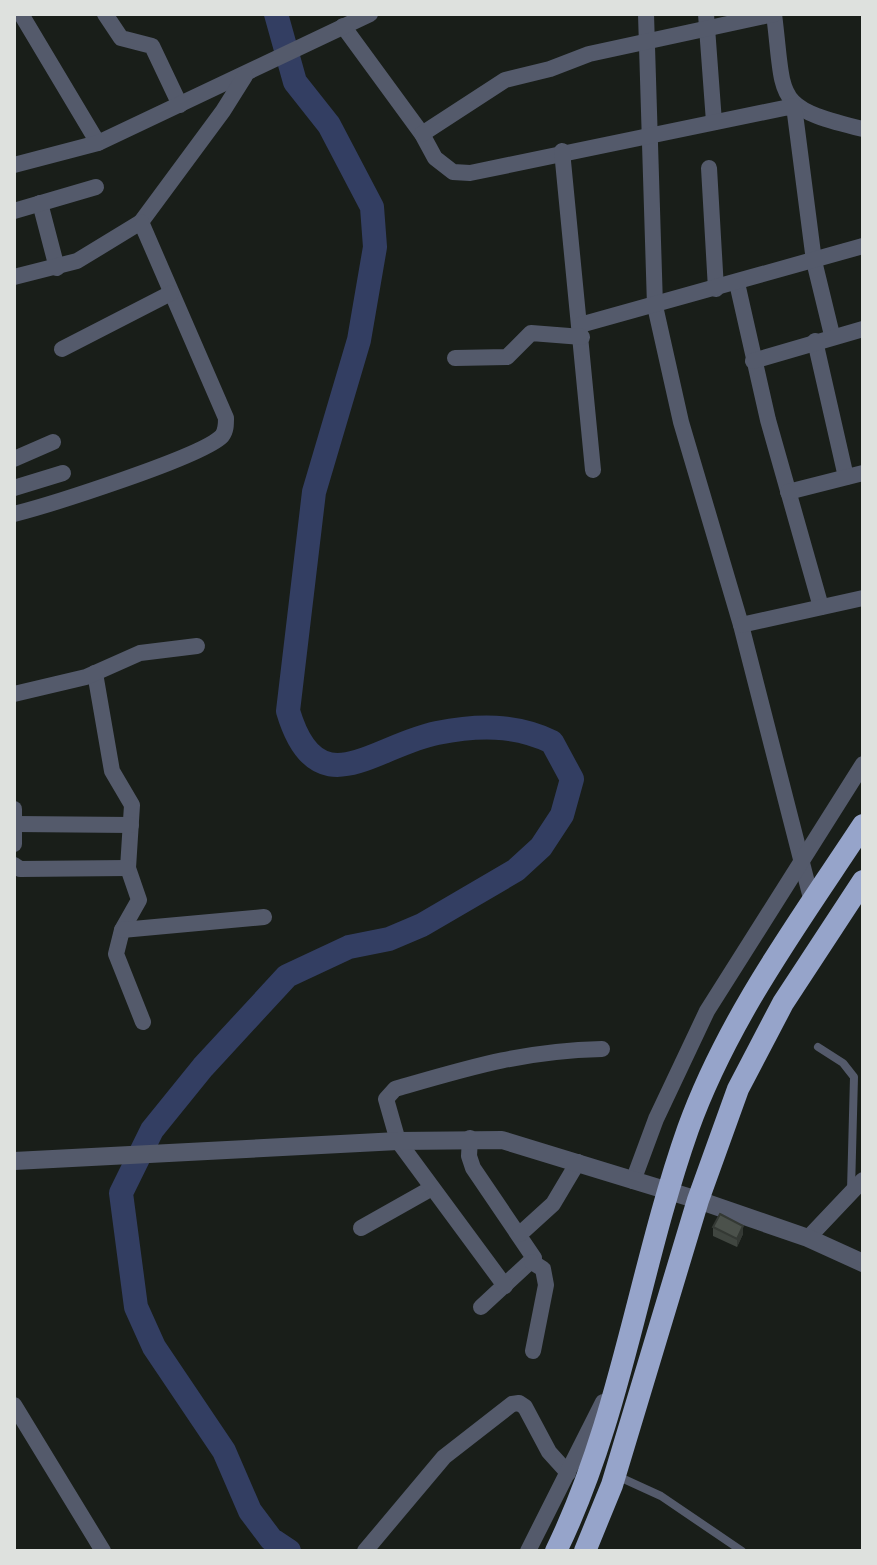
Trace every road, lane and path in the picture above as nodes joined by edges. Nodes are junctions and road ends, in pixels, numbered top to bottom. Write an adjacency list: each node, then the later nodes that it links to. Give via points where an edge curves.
1 (21, 14): 16 (street)
2 (105, 14): 10 (street, via 121,38 156,51)
3 (370, 14): 7 (street)
4 (646, 14): 8 (street)
5 (774, 14): 6 (street); 11 (street, via 784,88)
6 (707, 20): 8 (street); 12 (street)
7 (343, 26): 9 (street); 14 (street)
8 (648, 41): 14 (street, via 505,80); 15 (street)
9 (252, 71): 10 (street); 24 (street)
10 (180, 105): 16 (street)
11 (794, 106): 12 (street); 13 (street, via 805,114); 26 (street)
12 (714, 122): 15 (street)
13 (863, 129): 17 (street)
14 (422, 134): 18 (street, via 435,158 453,172 470,173)
15 (652, 134): 18 (street); 32 (street)
16 (98, 143): 19 (street)
17 (863, 143)
18 (562, 151): 34 (street)
19 (14, 165)
20 (709, 168): 30 (street)
21 (96, 187): 22 (street)
22 (40, 203): 23 (street); 27 (street)
23 (14, 211)
24 (141, 222): 27 (street); 31 (street)
25 (863, 246): 26 (street)
26 (814, 261): 29 (street); 35 (street)
27 (57, 268): 28 (street)
28 (14, 277)
29 (737, 283): 30 (street); 39 (street)
30 (716, 289): 32 (street)
31 (171, 293): 37 (street); 48 (street, via 226,418 221,437)
32 (655, 306): 34 (street); 51 (street, via 681,422)
33 (863, 329): 35 (street)
34 (581, 331): 38 (street, via 531,333 507,357); 42 (street)
35 (832, 335): 36 (street)
36 (815, 341): 39 (street); 45 (street)
37 (62, 349)
38 (455, 358)
39 (753, 361): 47 (street)
40 (53, 442): 41 (street)
41 (14, 459)
42 (593, 470)
43 (63, 473): 46 (street)
44 (863, 473): 45 (street)
45 (846, 477): 47 (street)
46 (14, 488)
47 (788, 492): 50 (street)
48 (14, 514)
49 (863, 598): 50 (street)
50 (821, 607): 51 (street)
51 (741, 625): 60 (street)
52 (197, 646): 53 (street, via 140,653)
53 (95, 673): 54 (street); 57 (street, via 109,762 130,799)
54 (14, 694)
55 (863, 764): 60 (street)
56 (15, 817): 57 (street); 59 (street)
57 (131, 825): 62 (street)
58 (863, 825): 64 (highway)
59 (14, 844)
60 (801, 860): 64 (street); 74 (street, via 707,1011)
61 (14, 865): 62 (street)
62 (128, 868): 66 (street, via 139,900)
63 (863, 881): 78 (highway, via 758,1046)
64 (812, 902): 77 (highway, via 734,1027)
65 (264, 917): 66 (street)
66 (122, 930): 67 (street, via 116,954)
67 (143, 1022)
68 (818, 1047): 75 (lane, via 854,1077)
69 (602, 1049): 71 (street, via 545,1050 496,1059 395,1089 386,1099)
70 (470, 1138): 71 (street); 73 (street, via 502,1140); 80 (street, via 473,1168)
71 (398, 1141): 72 (street); 76 (street)
72 (14, 1161)
73 (578, 1162): 74 (street); 80 (street, via 553,1204)
74 (633, 1181): 77 (street)
75 (857, 1186): 81 (street)
76 (432, 1188): 79 (street); 84 (street)
77 (667, 1191): 78 (street); 87 (highway)
78 (698, 1200): 81 (street); 90 (highway)
79 (361, 1228)
80 (520, 1234): 82 (street)
81 (808, 1238): 83 (street)
82 (532, 1262): 84 (street); 86 (street, via 543,1269 546,1285)
83 (863, 1263)
84 (505, 1286): 85 (street)
85 (481, 1307)
86 (533, 1351)
87 (620, 1366): 89 (street); 94 (highway, via 585,1483)
88 (14, 1405): 91 (street)
89 (568, 1473): 92 (street, via 549,1452 525,1407 512,1404 444,1457); 93 (street)
90 (615, 1475): 95 (highway); 96 (lane, via 661,1496)
91 (103, 1551)
92 (365, 1551)
93 (528, 1551)
94 (556, 1551)
95 (585, 1551)
96 (742, 1551)

